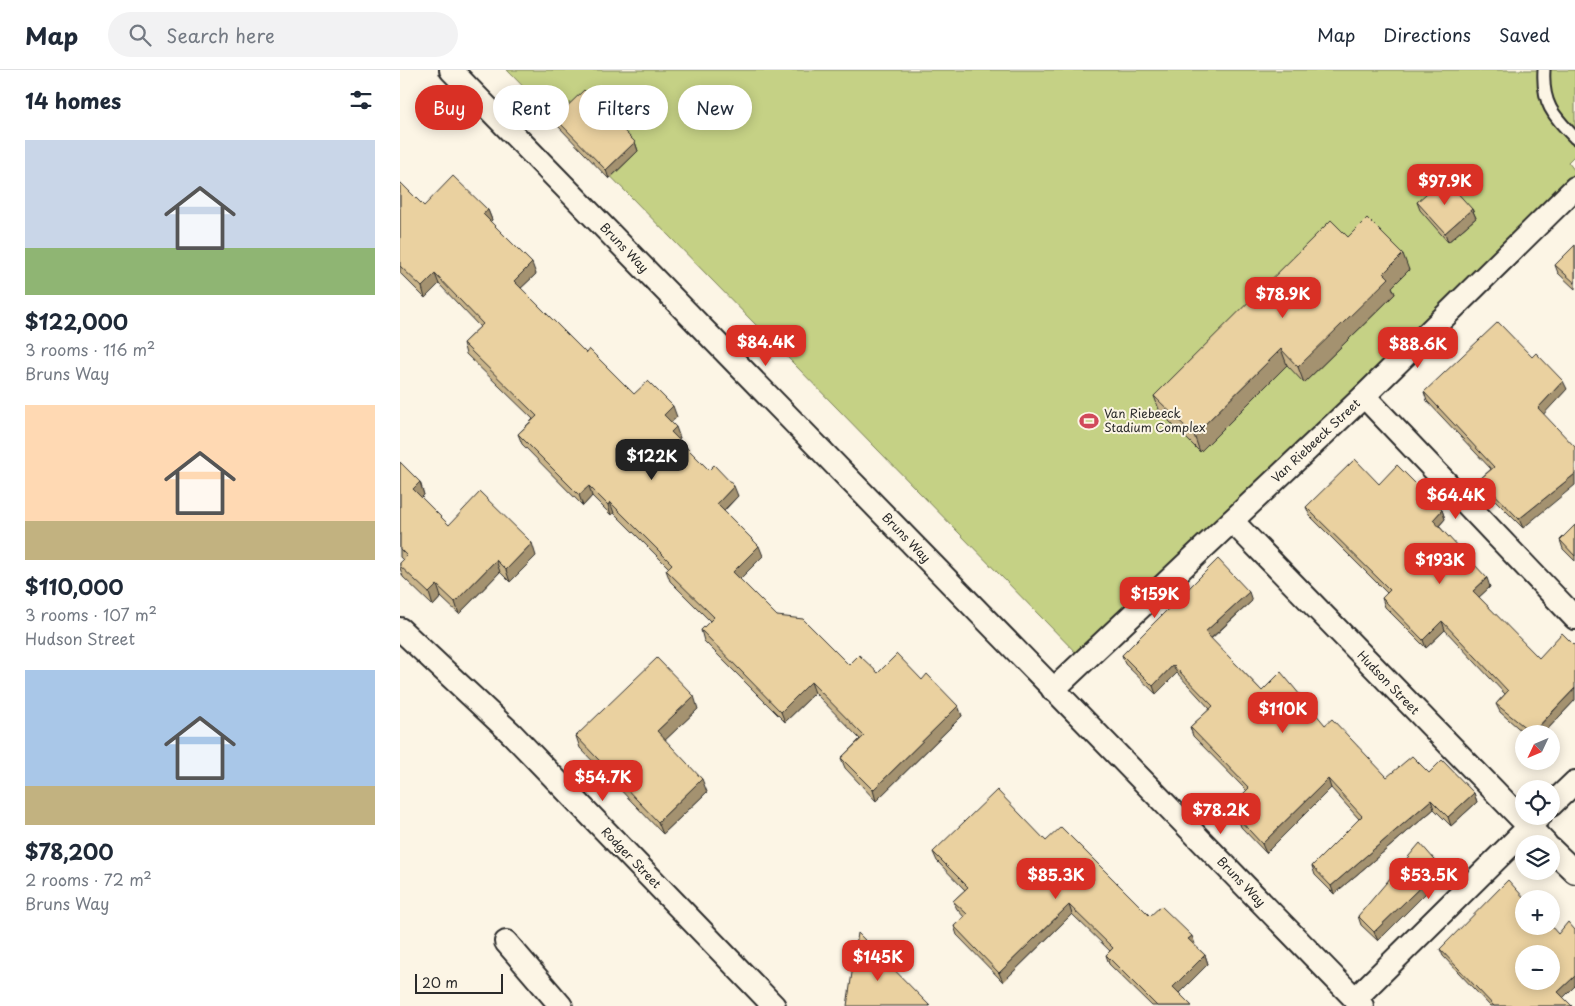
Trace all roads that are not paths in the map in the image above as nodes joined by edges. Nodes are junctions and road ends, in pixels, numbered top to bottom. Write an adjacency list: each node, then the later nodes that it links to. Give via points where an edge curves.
1 (451, 70): 9 (street, Bruns Way)
2 (1544, 70): 3 (lane, via 1543,84 1552,114)
3 (1575, 138)
4 (1575, 188): 5 (street, Van Riebeeck Street)
5 (1364, 396): 6 (street, Van Riebeeck Street); 7 (street)
6 (1232, 521): 9 (street, Van Riebeeck Street); 12 (street, Hudson Street)
7 (1575, 618)
8 (400, 630): 19 (street, Rodger Street, via 512,734)
9 (1053, 690): 17 (street, Bruns Way)
10 (1575, 782): 11 (street)
11 (1560, 797)
12 (1515, 802)
13 (1532, 825): 17 (street)
14 (1560, 858): 15 (street)
15 (1575, 872)
16 (506, 942): 18 (street)
17 (1358, 1003)
18 (561, 1006)
19 (774, 1006)

